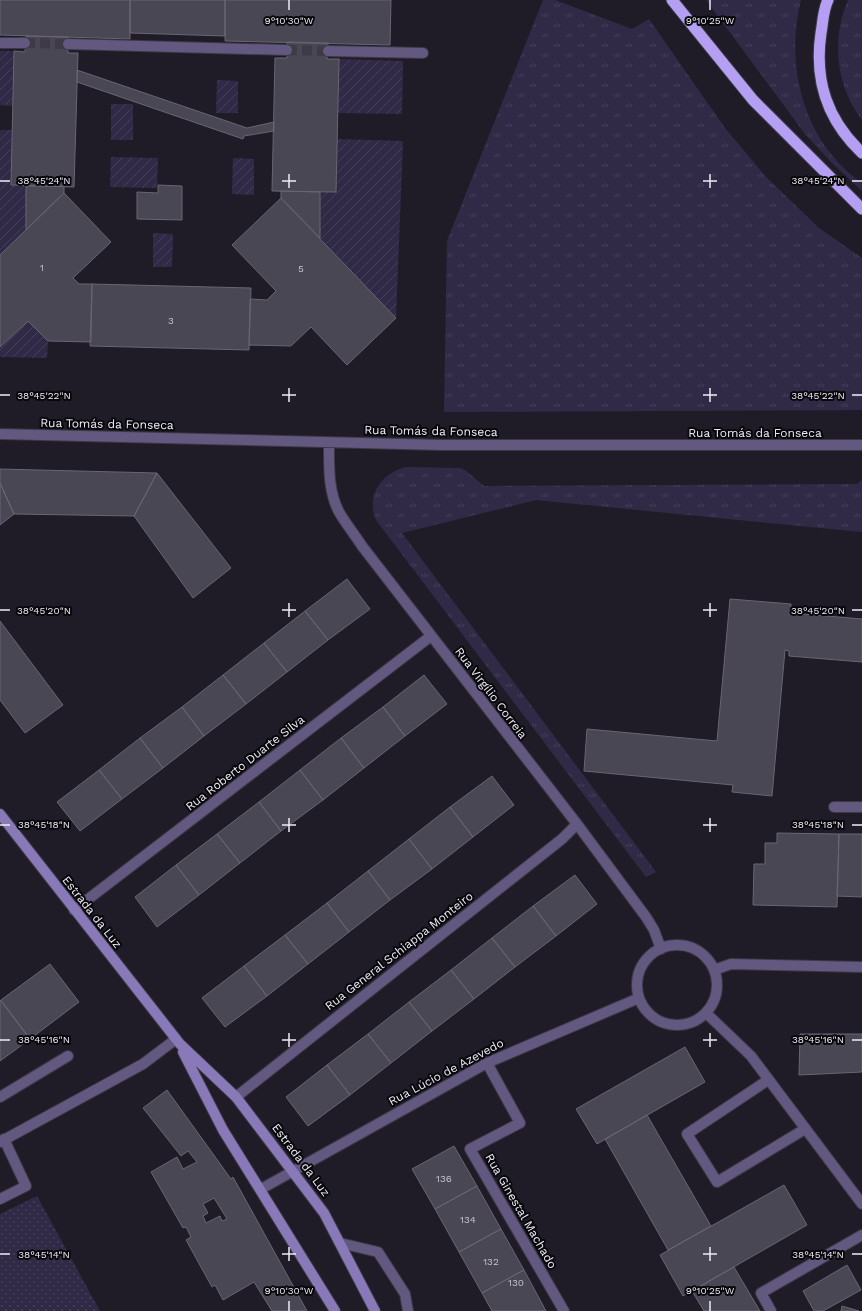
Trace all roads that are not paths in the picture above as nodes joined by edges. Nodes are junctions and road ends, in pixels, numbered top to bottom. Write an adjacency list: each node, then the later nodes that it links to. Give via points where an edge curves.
1 (672, 0): 10 (highway, via 753,100)
2 (828, 0): 9 (highway, via 819,50 820,80 825,100 837,124)
3 (0, 43): 4 (street)
4 (25, 43)
5 (68, 44): 6 (street)
6 (288, 50)
7 (328, 51): 8 (street)
8 (423, 53)
9 (862, 153)
10 (862, 209)
11 (0, 434): 12 (street, Rua Tomás da Fonseca)
12 (329, 443): 13 (street, Rua Tomás da Fonseca); 14 (street, Rua Virgílio Correia, via 329,476 339,512)
13 (862, 445)
14 (431, 636): 18 (street, Rua Virgílio Correia); 19 (street, Rua Roberto Duarte Silva)
15 (834, 807): 16 (street)
16 (862, 807)
17 (0, 814): 19 (main road, Estrada da Luz)
18 (577, 824): 20 (street, Rua Virgílio Correia, via 646,917); 30 (street, Rua General Schiappa Monteiro, via 562,839)
19 (74, 910): 25 (main road, Estrada da Luz)
20 (661, 949): 22 (street, via 672,946 692,948 709,961); 23 (street, via 644,964 639,975 637,986)
21 (862, 967): 22 (street, via 731,964)
22 (714, 970): 24 (street, via 717,993)
23 (640, 998): 24 (street, via 649,1013 663,1023 686,1024); 27 (street, Rua Lúcio de Azevedo)
24 (706, 1013): 28 (street, via 751,1056)
25 (178, 1042): 30 (main road, Estrada da Luz); 32 (street, via 143,1064); 34 (main road, Estrada da Luz, via 223,1130)
26 (68, 1056): 29 (street)
27 (487, 1063): 33 (street, Rua Lúcio de Azevedo); 42 (street, Rua Ginestal Machado, via 520,1123 470,1149)
28 (768, 1080): 31 (street); 31 (street, via 687,1134 717,1182)
29 (0, 1096)
30 (236, 1097): 33 (main road, Estrada da Luz)
31 (805, 1129): 36 (street)
32 (2, 1141): 35 (street, via 26,1186)
33 (292, 1172): 34 (street, Rua Lúcio de Azevedo); 38 (main road, Estrada da Luz, via 324,1212)
34 (261, 1189): 39 (main road, Estrada da Luz)
35 (0, 1199)
36 (862, 1204)
37 (862, 1235): 43 (street, via 761,1292)
38 (340, 1243): 40 (main road, Estrada da Luz); 41 (street, via 378,1252 405,1294)
39 (335, 1311)
40 (375, 1311)
41 (408, 1311)
42 (564, 1311)
43 (771, 1311)

